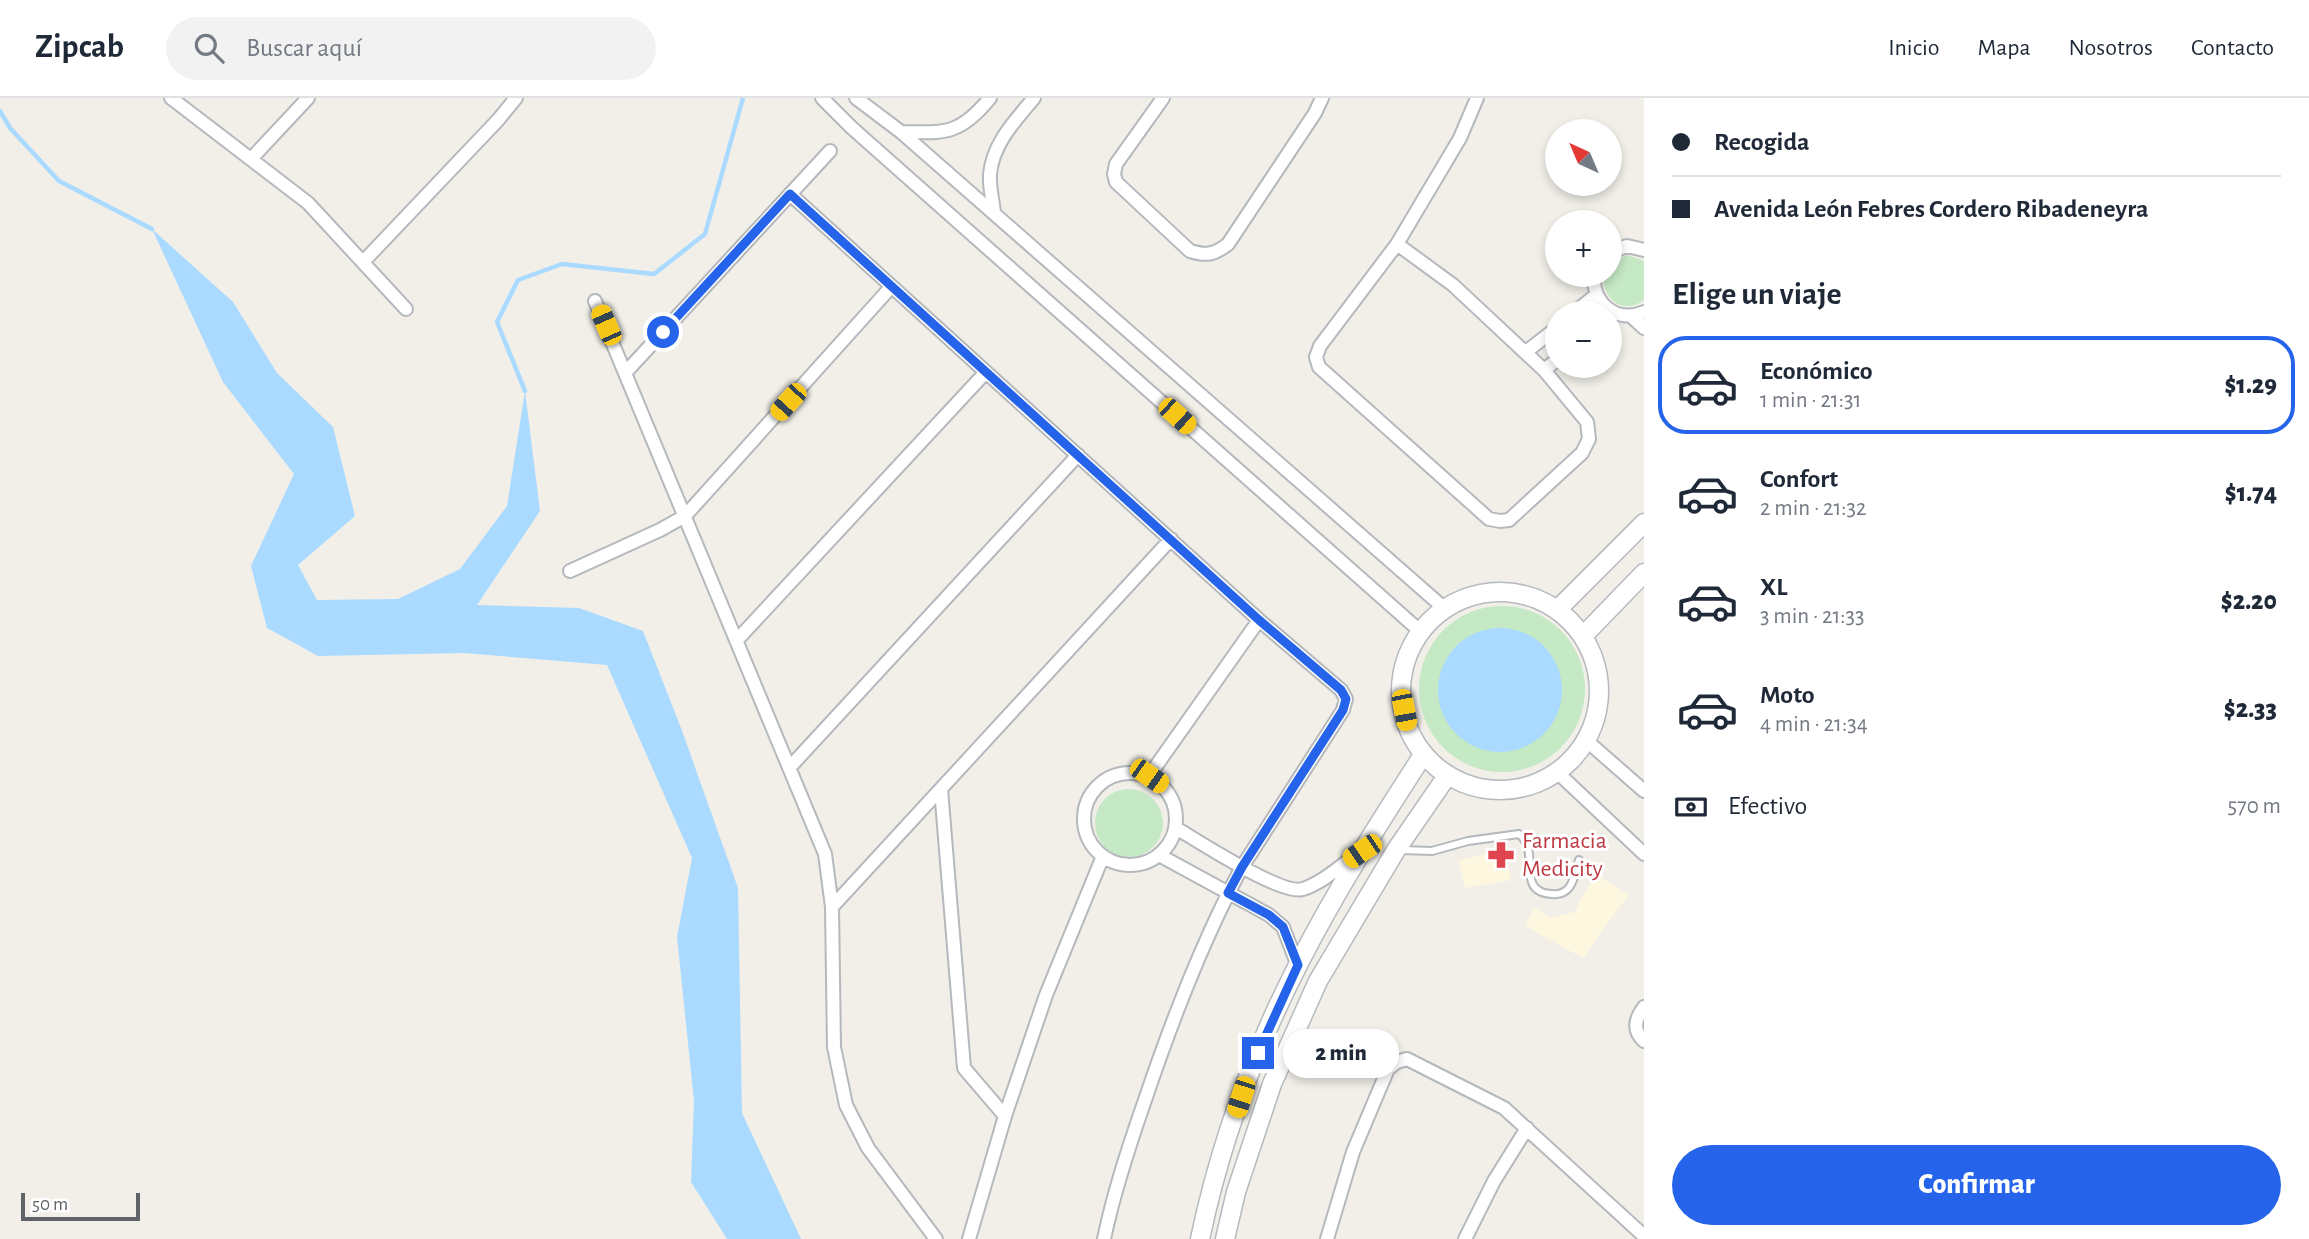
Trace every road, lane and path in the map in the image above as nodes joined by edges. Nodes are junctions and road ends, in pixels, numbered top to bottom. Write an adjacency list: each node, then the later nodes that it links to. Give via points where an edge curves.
1 (171, 98): 13 (street)
2 (308, 98): 13 (street)
3 (516, 98): 19 (street)
4 (821, 98): 45 (street)
5 (856, 98): 11 (street)
6 (990, 98): 11 (street, via 962,125 944,133)
7 (1034, 98): 15 (street, via 994,154 990,176)
8 (1163, 98): 9 (street, via 1116,164 1116,182 1190,251 1204,256 1228,244)
9 (1322, 98)
10 (1477, 98): 16 (street, via 1460,138)
11 (901, 132): 15 (street)
12 (830, 151): 14 (street)
13 (251, 159): 19 (street, via 308,203)
14 (790, 194): 20 (street); 34 (street)
15 (994, 213): 42 (street)
16 (1397, 244): 32 (street, via 1453,285); 33 (street, via 1320,346 1319,366 1489,519 1509,520 1582,453 1589,439 1587,422)
17 (1622, 248): 18 (street)
18 (1644, 250)
19 (364, 261): 26 (street)
20 (891, 287): 35 (street); 37 (street)
21 (1596, 287): 22 (street)
22 (1597, 295): 24 (street); 25 (street)
23 (595, 301): 34 (street)
24 (1589, 301)
25 (1601, 301)
26 (406, 309)
27 (1644, 312): 29 (street)
28 (1622, 315): 29 (street)
29 (1630, 316): 30 (street)
30 (1644, 328)
31 (1545, 337): 32 (street)
32 (1527, 351): 33 (street)
33 (1544, 370)
34 (626, 372): 37 (street)
35 (985, 373): 36 (street); 47 (street)
36 (1078, 455): 39 (street); 50 (street)
37 (685, 516): 40 (street); 47 (street)
38 (1644, 523): 43 (street)
39 (1171, 539): 44 (street); 54 (street)
40 (570, 571)
41 (1643, 577): 46 (street)
42 (1445, 609): 43 (street, via 1482,594 1521,594); 45 (street)
43 (1558, 609): 46 (street)
44 (1259, 620): 52 (street); 63 (street, via 1346,699)
45 (1421, 632): 49 (street, via 1405,661 1401,694 1407,726)
46 (1584, 635): 48 (street, via 1598,669 1599,693)
47 (737, 640): 50 (street)
48 (1587, 741): 51 (street); 55 (street)
49 (1423, 755): 53 (street); 58 (street)
50 (790, 767): 65 (street, via 825,854)
51 (1558, 773): 53 (street, via 1522,789 1483,790); 59 (street)
52 (1149, 776): 56 (street, via 1172,797); 61 (street, via 1120,774 1106,779 1087,802 1086,832)
53 (1447, 776): 57 (street)
54 (942, 789): 65 (street); 69 (street, via 964,1068)
55 (1644, 791)
56 (1176, 828): 60 (street); 63 (street)
57 (1396, 850): 62 (lane, via 1432,851 1519,834 1528,844 1532,885 1551,894 1569,890); 76 (street, via 1318,981 1272,1084)
58 (1362, 851): 63 (street, via 1301,890 1291,891); 66 (street)
59 (1644, 854)
60 (1159, 855): 61 (street, via 1131,865); 64 (street)
61 (1103, 856): 69 (street, via 1046,995)
62 (1579, 860)
63 (1242, 867): 64 (street)
64 (1228, 893): 66 (street, via 1283,927); 74 (street, via 1171,1022 1114,1192)
65 (832, 907): 72 (street, via 834,1047 846,1105 868,1149)
66 (1298, 965): 75 (street, via 1248,1075 1211,1185)
67 (1644, 1007): 68 (street, via 1636,1028)
68 (1644, 1041)
69 (1005, 1116): 73 (street)
70 (1527, 1128): 71 (street); 77 (street, via 1504,1108 1408,1059 1397,1062 1388,1069 1353,1152); 78 (street)
71 (1638, 1236)
72 (936, 1239)
73 (969, 1239)
74 (1104, 1239)
75 (1200, 1239)
76 (1225, 1239)
77 (1327, 1239)
78 (1465, 1239)

